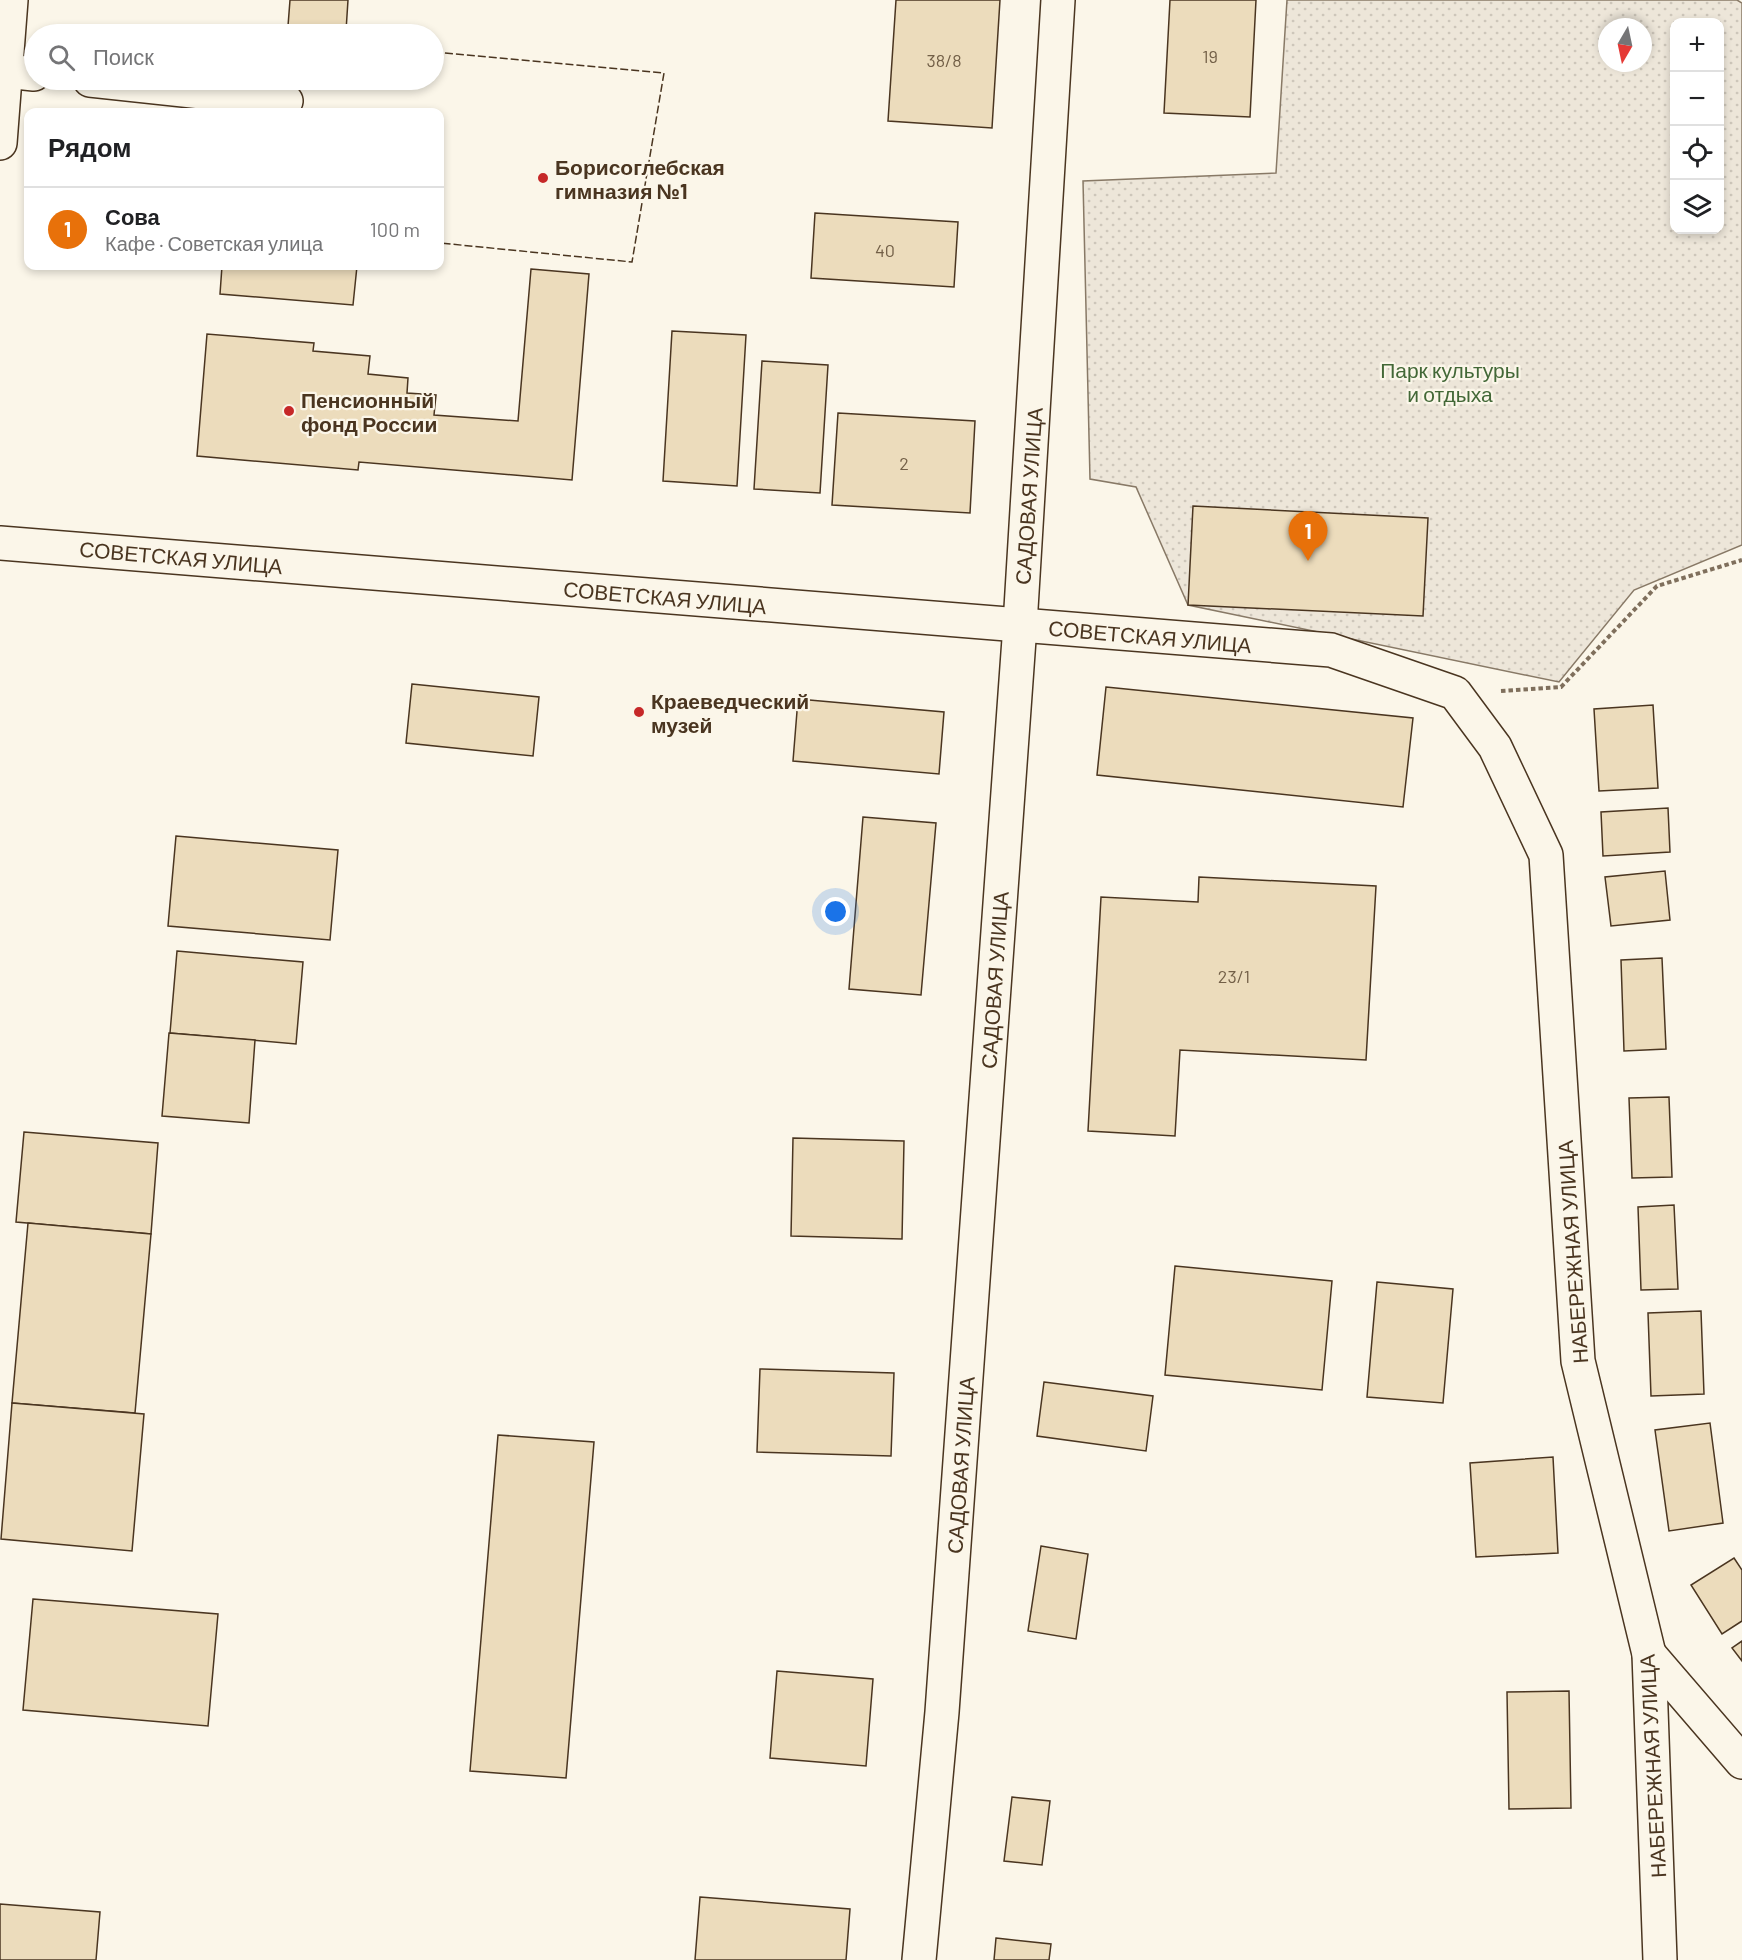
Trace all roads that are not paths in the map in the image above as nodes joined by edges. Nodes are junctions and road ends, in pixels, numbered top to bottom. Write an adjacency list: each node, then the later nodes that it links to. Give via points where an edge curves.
1 (11, 0): 3 (street)
2 (1058, 0): 8 (street, САДОВАЯ УЛИЦА)
3 (20, 72): 6 (street)
4 (183, 90): 5 (street)
5 (286, 101)
6 (0, 143)
7 (0, 543): 8 (street, СОВЕТСКАЯ УЛИЦА)
8 (1020, 626): 9 (street, СОВЕТСКАЯ УЛИЦА, via 1331,650); 12 (street, САДОВАЯ УЛИЦА, via 943,1700)
9 (1455, 693): 10 (street, НАБЕРЕЖНАЯ УЛИЦА, via 1495,747 1546,855 1578,1361)
10 (1649, 1654): 11 (street); 13 (street, НАБЕРЕЖНАЯ УЛИЦА)
11 (1742, 1762)
12 (919, 1960)
13 (1660, 1960)

